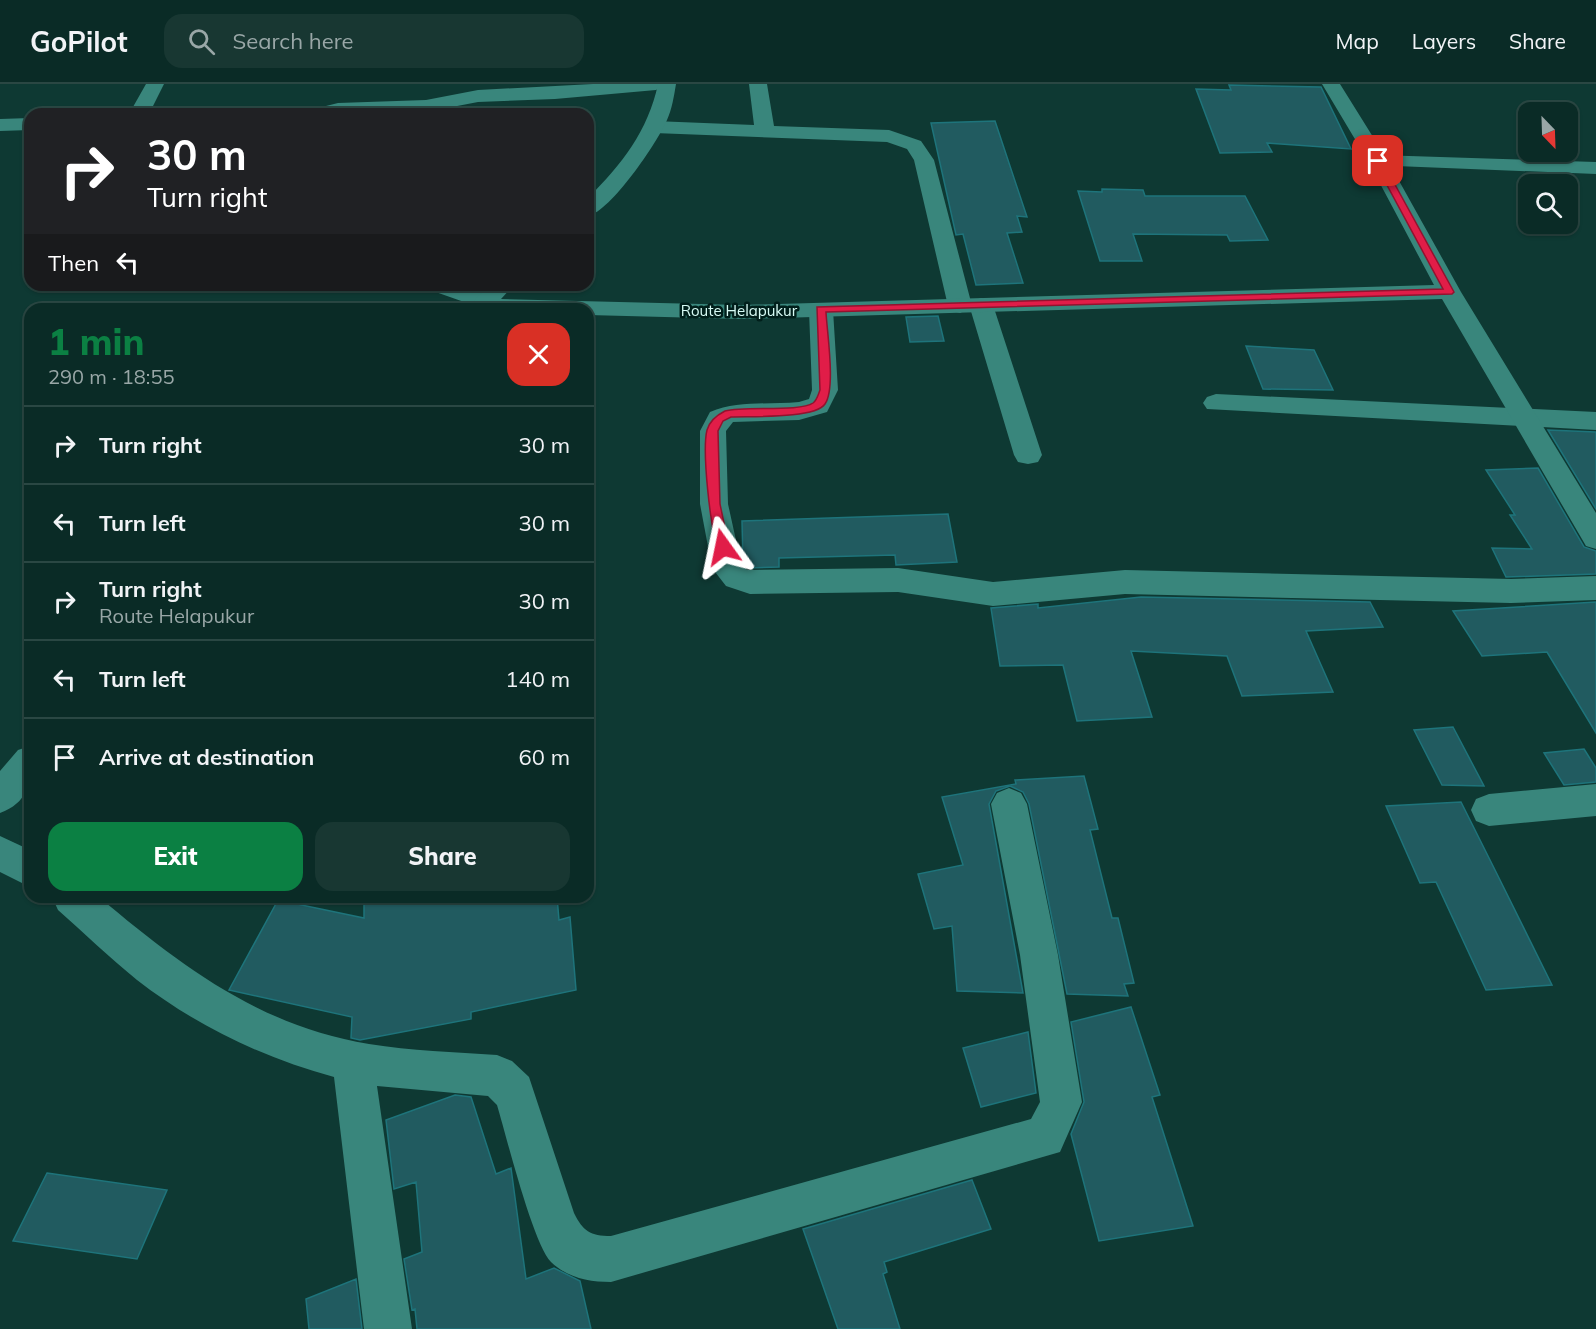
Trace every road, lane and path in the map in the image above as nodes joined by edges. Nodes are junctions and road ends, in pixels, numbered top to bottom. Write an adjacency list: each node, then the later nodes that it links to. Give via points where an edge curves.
1 (155, 84): 6 (street)
2 (656, 84): 7 (street, via 478,96)
3 (666, 84): 10 (street, via 660,118)
4 (758, 84): 11 (street)
5 (1331, 84): 12 (street)
6 (142, 108)
7 (449, 108)
8 (24, 124): 9 (street)
9 (0, 125)
10 (654, 128): 11 (street); 14 (street, via 621,177)
11 (765, 132): 18 (street, via 889,136 914,145 924,160)
12 (1378, 161): 13 (street); 16 (street)
13 (1596, 168)
14 (594, 204)
15 (459, 291): 17 (street, Route Helapukur)
16 (1449, 292): 18 (street, Route Helapukur); 22 (street)
17 (487, 299)
18 (970, 305): 20 (street, Route Helapukur); 24 (street)
19 (594, 309): 20 (street, Route Helapukur)
20 (821, 310): 26 (street, via 825,390 821,402 814,408 729,414 719,418 713,431 714,504 728,568 737,578 763,583 898,580 993,594 1125,582 1511,591)
21 (1216, 403): 22 (street)
22 (1521, 416): 23 (street); 25 (street)
23 (1596, 421)
24 (1028, 455)
25 (1596, 538)
26 (1596, 588)
27 (24, 768): 28 (street)
28 (0, 797)
29 (1596, 800): 31 (street)
30 (1009, 804): 35 (street, via 1039,955 1060,1102 1045,1137 611,1259 588,1259 566,1245 554,1221 514,1092 497,1076)
31 (1489, 810)
32 (0, 853): 33 (street)
33 (24, 867)
34 (77, 903): 35 (street, via 151,966 198,999 296,1046)
35 (353, 1061): 36 (street)
36 (388, 1329)

